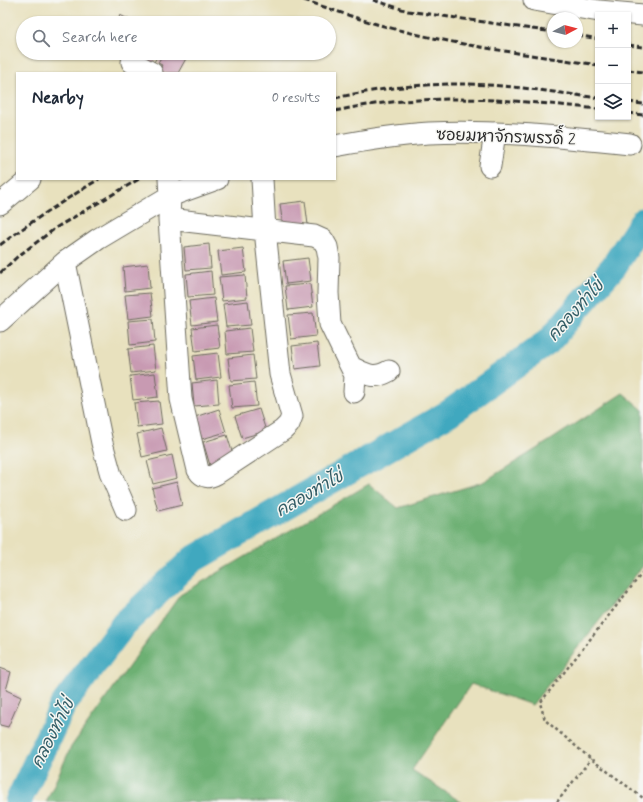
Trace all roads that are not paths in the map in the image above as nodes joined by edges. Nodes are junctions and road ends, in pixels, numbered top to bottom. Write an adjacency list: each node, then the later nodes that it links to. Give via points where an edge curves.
1 (534, 0): 2 (street, via 599,11)
2 (643, 15)
3 (132, 62): 4 (street)
4 (150, 72)
5 (495, 133): 6 (street, ซอยมหาจักรพรรดิ์ 2); 7 (street, ซอยมหาจักรพรรดิ์ 2, via 428,133); 8 (street)
6 (630, 144)
7 (336, 146)
8 (490, 166)
9 (29, 180): 13 (street)
10 (211, 180): 12 (street)
11 (262, 180): 15 (street)
12 (170, 187): 14 (street); 16 (street)
13 (0, 203)
14 (169, 219): 15 (street); 15 (street, via 181,399 198,470 205,477 216,474 283,430 290,424 292,416 280,374)
15 (265, 230): 18 (street, via 314,236 323,240 329,258 330,324)
16 (65, 262): 17 (street); 21 (street, via 102,443 111,475)
17 (0, 322)
18 (352, 367): 19 (street, via 372,376); 20 (street, via 355,375)
19 (389, 371)
20 (354, 392)
21 (126, 510)

